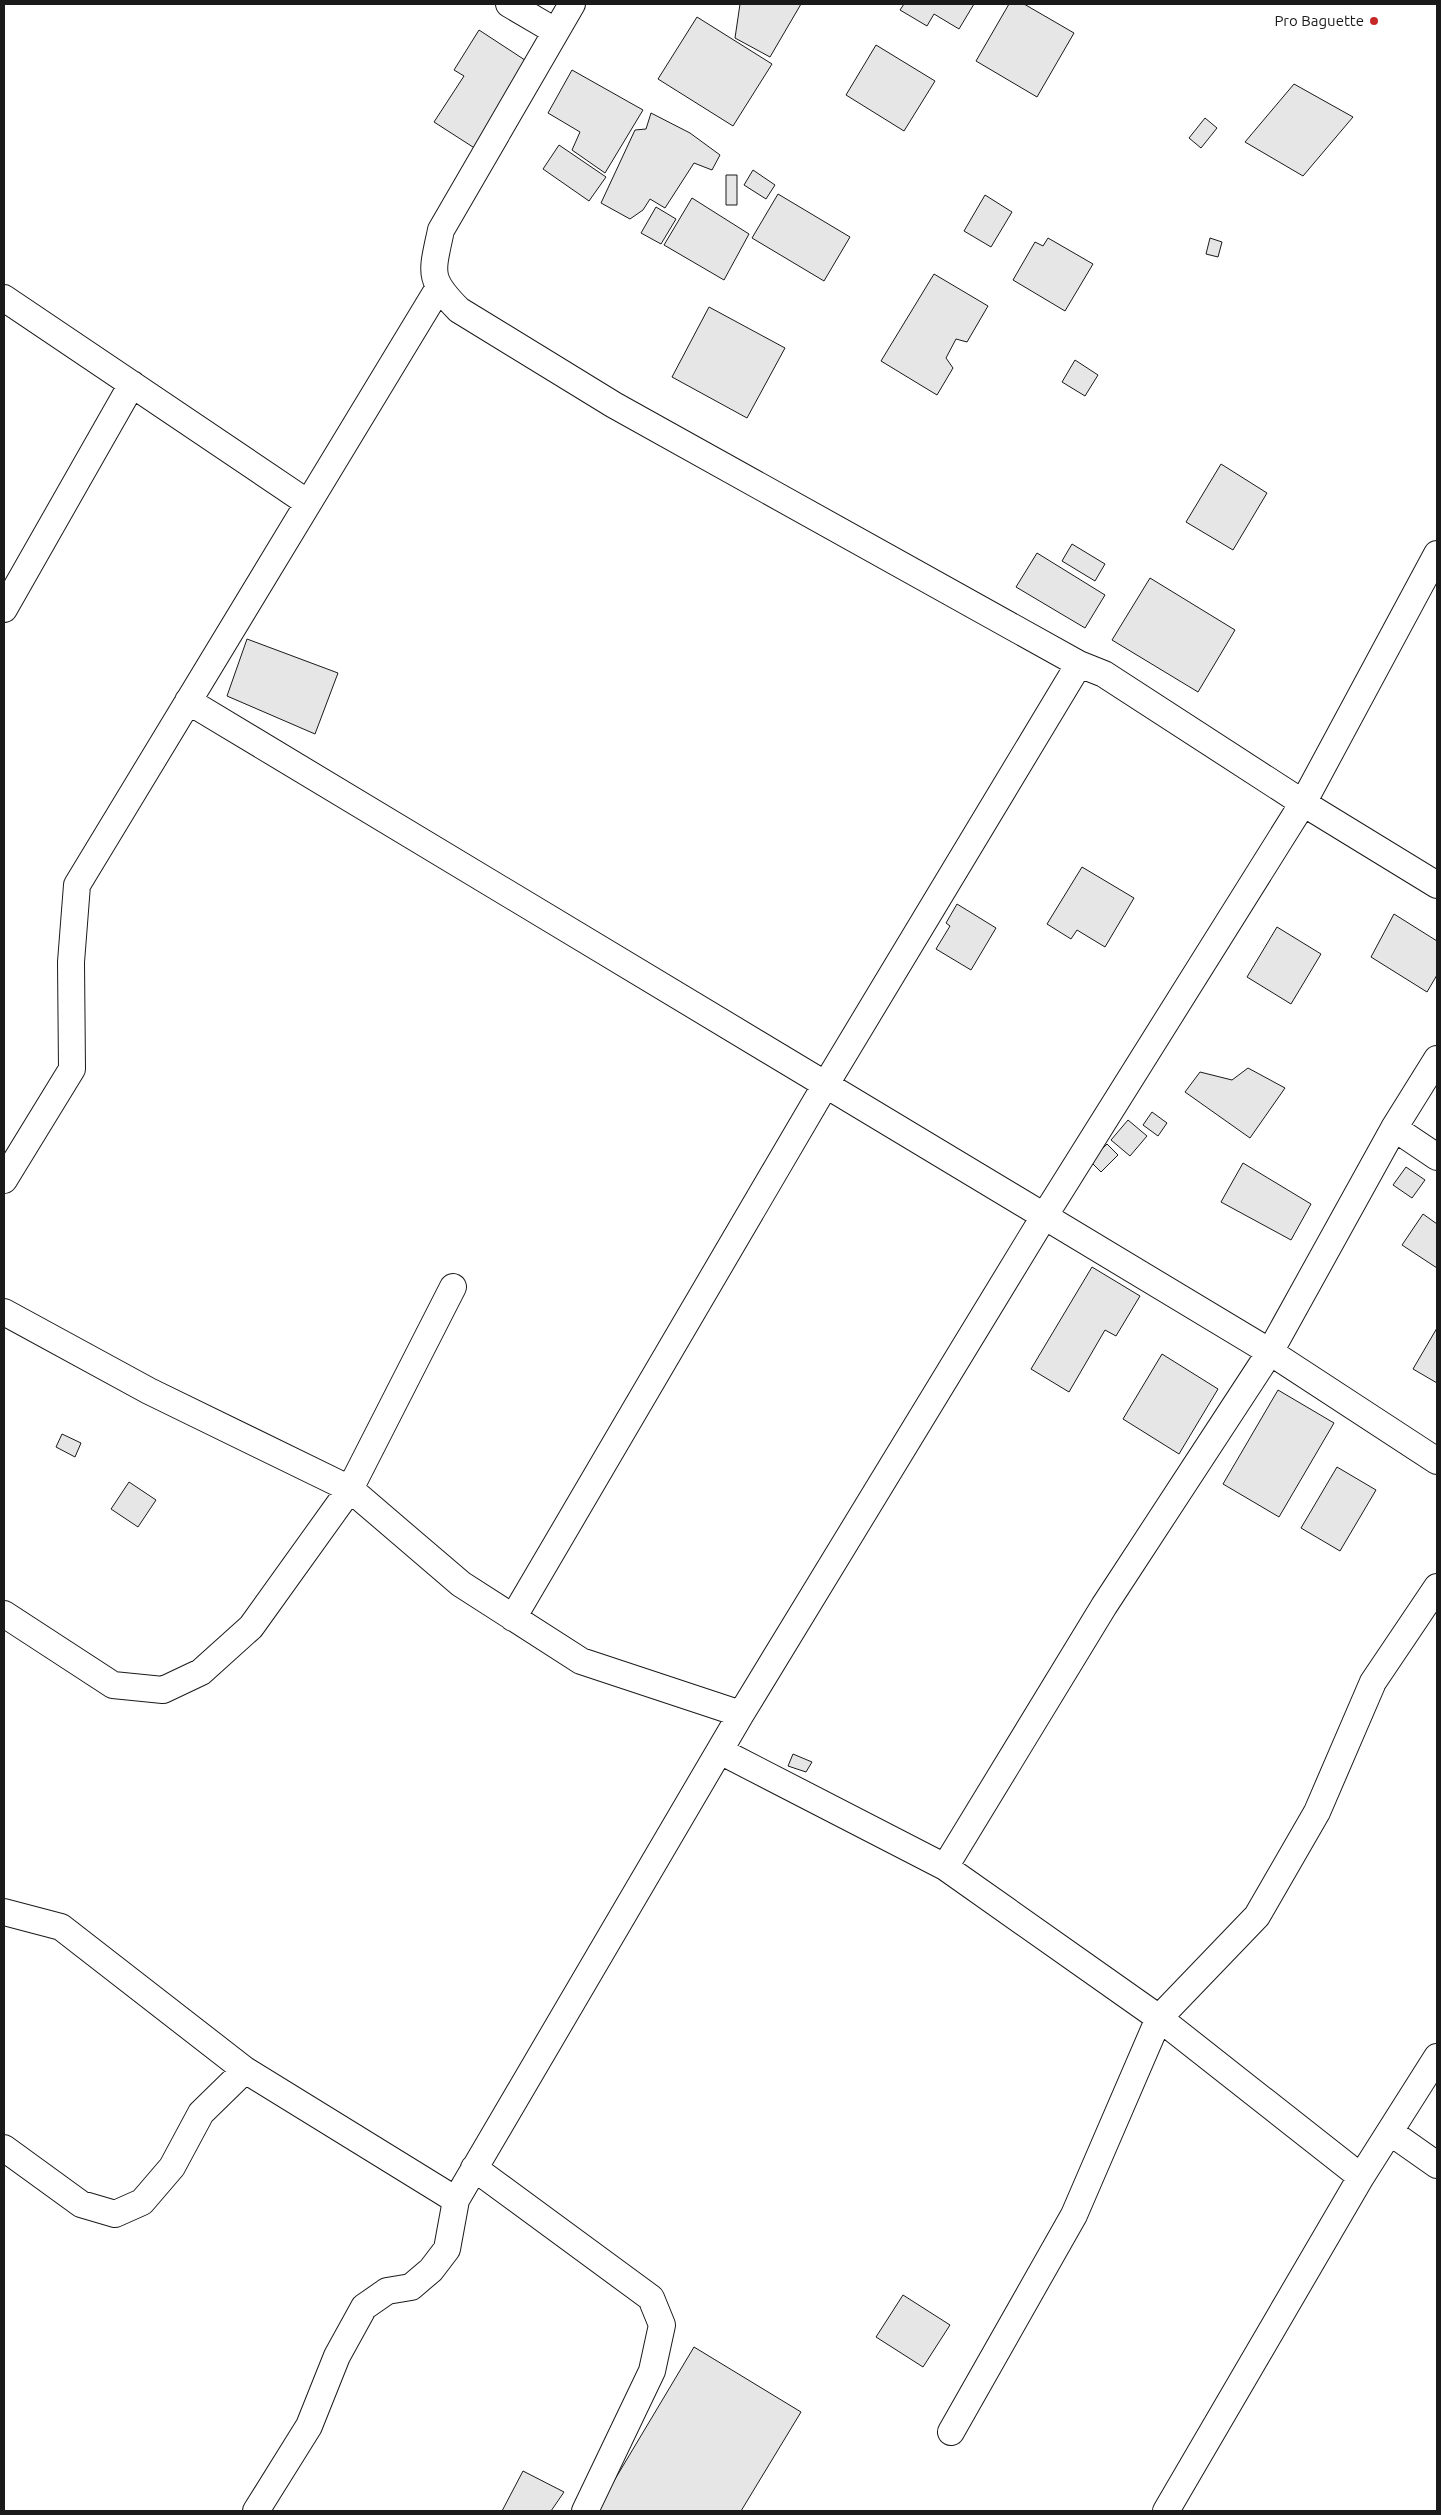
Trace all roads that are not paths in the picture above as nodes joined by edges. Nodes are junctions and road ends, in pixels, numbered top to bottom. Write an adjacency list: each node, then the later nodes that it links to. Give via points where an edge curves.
1 (509, 4): 3 (street)
2 (572, 4): 3 (street)
3 (555, 31): 4 (street, via 441,230 433,268)
4 (438, 289): 7 (street); 10 (street, via 459,310 614,405)
5 (4, 298): 6 (street)
6 (132, 384): 7 (street); 9 (street)
7 (308, 503): 11 (street)
8 (1437, 554): 12 (street)
9 (4, 609)
10 (1079, 664): 12 (street, via 1104,674); 15 (street)
11 (188, 701): 15 (street); 18 (street, via 77,885 71,962 72,1069)
12 (1303, 803): 13 (street); 19 (street)
13 (1437, 886)
14 (1437, 1059): 16 (street)
15 (826, 1084): 19 (street); 27 (street)
16 (1394, 1128): 17 (street); 22 (street)
17 (1437, 1157)
18 (4, 1180)
19 (1045, 1215): 22 (street); 28 (street)
20 (453, 1287): 24 (street)
21 (4, 1312): 24 (street, via 149,1391)
22 (1270, 1352): 23 (street); 30 (street, via 1104,1606)
23 (1437, 1461)
24 (350, 1489): 26 (street, via 251,1627 201,1672 163,1690 113,1686); 27 (street, via 461,1584)
25 (1437, 1587): 32 (street, via 1373,1682 1317,1812 1257,1916)
26 (4, 1614)
27 (513, 1618): 28 (street, via 581,1661)
28 (741, 1714): 29 (street)
29 (720, 1751): 30 (street); 38 (street)
30 (945, 1867): 32 (street)
31 (4, 1912): 34 (street, via 61,1927)
32 (1159, 2018): 39 (street); 41 (street, via 1074,2215)
33 (1437, 2057): 35 (street)
34 (246, 2070): 36 (street, via 201,2113 172,2167 142,2202 115,2214 81,2204); 40 (street)
35 (1390, 2132): 37 (street); 39 (street)
36 (4, 2148)
37 (1437, 2165)
38 (474, 2168): 40 (street); 43 (street, via 651,2298 662,2325 652,2371)
39 (1361, 2177): 44 (street)
40 (456, 2200): 42 (street, via 448,2249 411,2287 388,2291 364,2307 337,2356 309,2426)
41 (951, 2432)
42 (256, 2511)
43 (585, 2511)
44 (1166, 2511)

